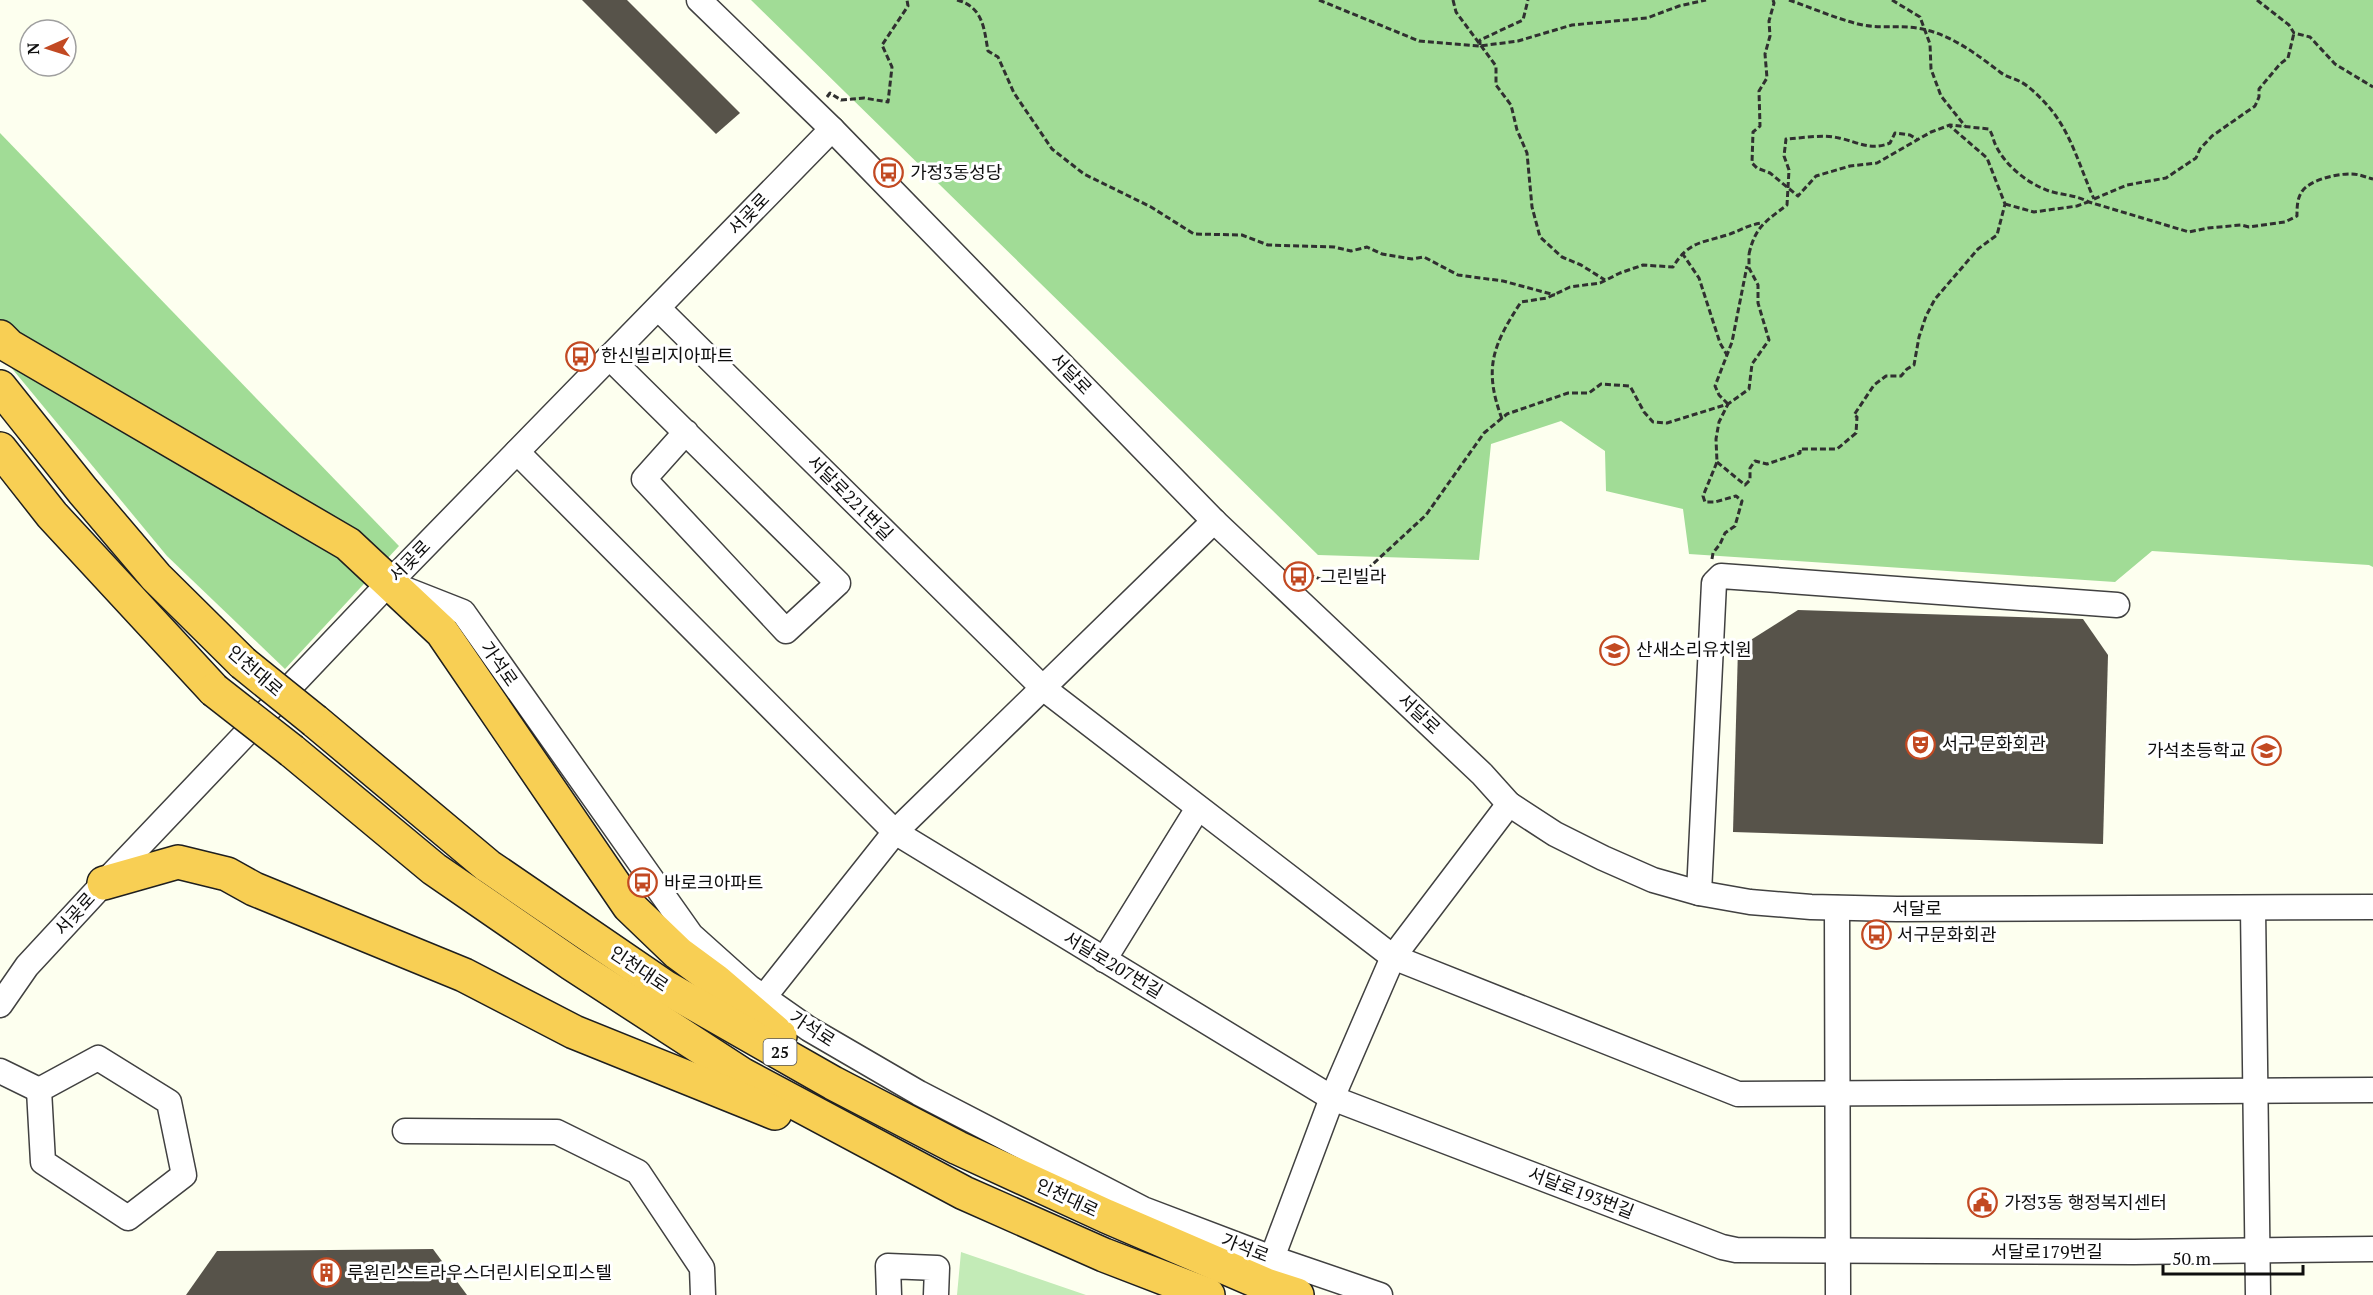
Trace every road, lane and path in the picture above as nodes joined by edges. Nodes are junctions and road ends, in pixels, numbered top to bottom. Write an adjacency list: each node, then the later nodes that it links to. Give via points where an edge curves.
1 (699, 0): 16 (street, 서달로)
2 (907, 0): 16 (path, via 908,6 882,45 892,67 888,102 841,100 830,93)
3 (957, 0): 30 (path, via 982,18 988,51 998,57 1014,93 1052,149 1084,174 1151,207 1194,234 1242,235 1268,245 1351,251 1367,247 1382,254 1424,257 1458,275 1503,281)
4 (1319, 0): 14 (path, via 1419,41)
5 (1453, 0): 14 (path, via 1456,12)
6 (1528, 0): 14 (path, via 1523,20 1480,40)
7 (1706, 0): 14 (path, via 1647,18 1572,26 1518,41)
8 (1773, 0): 22 (path, via 1765,54 1767,78 1759,91 1760,126 1754,132 1752,163)
9 (1789, 0): 12 (path, via 1879,28)
10 (1892, 0): 12 (path, via 1920,17)
11 (2258, 0): 13 (path)
12 (1925, 30): 18 (path, via 1931,69 1941,96); 23 (path, via 1952,39 2001,73 2022,82 2049,106 2079,158)
13 (2294, 33): 15 (path, via 2310,37 2335,64); 23 (path, via 2288,58 2259,89 2255,106 2212,136 2196,158 2166,178 2127,185)
14 (1480, 46): 29 (path, via 1496,66 1496,85 1511,105 1527,153 1532,207 1540,237 1562,257)
15 (2373, 87)
16 (815, 112): 19 (street, 서달로)
17 (1950, 125): 18 (path); 20 (path); 25 (path, via 1987,158)
18 (1965, 126): 24 (path, via 1989,129 1996,146 2026,180)
19 (832, 129): 31 (street, 서곶로); 42 (street, 서달로)
20 (1918, 140): 22 (path, via 1877,163 1816,176 1798,196); 22 (path, via 1895,133 1890,143 1884,145 1862,146 1838,137 1786,139)
21 (2373, 179): 24 (path, via 2337,174 2316,182 2302,190 2297,216 2285,222 2189,232)
22 (1788, 189): 26 (path, via 1787,205)
23 (2094, 199): 24 (path)
24 (2089, 202): 25 (path, via 2034,212)
25 (2005, 204): 41 (path, via 1997,235 1978,249 1935,298 1919,337 1914,365 1901,376 1886,376 1874,385 1854,415 1856,434 1837,449 1800,448 1800,453 1767,464 1755,461 1745,484)
26 (1763, 223): 27 (path, via 1694,244); 28 (path)
27 (1682, 253): 29 (path, via 1673,267 1643,265); 33 (path, via 1699,278)
28 (1749, 254): 33 (path); 36 (path, via 1749,268 1758,285 1758,303 1769,340 1752,364 1749,389)
29 (1605, 280): 30 (path, via 1570,287)
30 (1555, 295): 37 (path, via 1521,302 1502,331 1492,374)
31 (658, 308): 34 (street, 서곶로); 47 (street, 서달로221번길)
32 (0, 337): 45 (highway, via 348,544)
33 (1727, 355): 36 (path, via 1715,386)
34 (609, 357): 38 (street); 40 (street, 서곶로)
35 (0, 387): 61 (highway, 인천대로 / 25, bridge, via 156,577 243,663 488,866 665,987)
36 (1728, 404): 37 (path, via 1667,423 1653,422 1630,386 1601,384 1589,393 1557,396); 41 (path, via 1719,422)
37 (1502, 419): 43 (path, via 1484,434 1426,515 1361,575 1328,582)
38 (686, 432): 38 (street, via 838,583 786,631 644,479)
39 (0, 449): 68 (highway, 인천대로 / 25, bridge, via 52,515 214,690 434,868 743,1075)
40 (517, 452): 45 (street, 서곶로); 50 (street)
41 (1717, 462): 44 (path, via 1703,496 1705,502 1736,496 1742,501 1735,526 1725,533 1713,553 1712,563)
42 (1214, 520): 47 (street); 48 (street, 서달로, via 1474,766)
43 (1290, 563)
44 (1721, 576): 46 (street); 52 (street, via 1714,583)
45 (389, 583): 51 (street, 서곶로); 58 (street, 가석로, via 463,612 691,935); 61 (highway, via 442,632 629,906 678,953)
46 (2117, 604)
47 (1043, 688): 49 (street); 50 (street)
48 (1509, 804): 52 (street, 서달로, via 1555,834 1603,858 1653,880); 56 (street)
49 (1198, 808): 56 (street); 57 (street)
50 (895, 832): 57 (street, 서달로207번길); 58 (street)
51 (104, 883): 59 (street, 서곶로, via 27,966); 68 (highway, via 178,862 227,874 254,889 464,975 574,1032)
52 (1699, 892): 54 (street, 서달로, via 1750,902)
53 (2373, 907): 55 (street, 서달로)
54 (1837, 908): 55 (street, 서달로); 65 (street)
55 (2253, 908): 64 (street)
56 (1393, 957): 65 (street, via 1738,1094); 66 (street)
57 (1104, 960): 66 (street, 서달로207번길)
58 (764, 997): 72 (street, 가석로, via 809,1029 919,1093 1143,1209)
59 (0, 1005)
60 (0, 1071): 62 (street)
61 (833, 1083): 77 (highway, 인천대로 / 25, via 958,1148 1084,1206)
62 (39, 1090): 62 (street, via 43,1162 128,1218 184,1175 169,1102 98,1058)
63 (2373, 1090): 64 (street)
64 (2255, 1091): 65 (street); 71 (street)
65 (1837, 1093): 70 (street)
66 (1332, 1098): 70 (street, 서달로193번길, via 1722,1247); 72 (street)
67 (405, 1131): 73 (street, via 557,1132 638,1172 702,1268)
68 (964, 1193): 76 (highway, 인천대로 / 25, via 1104,1255)
69 (2373, 1249): 71 (street, 서달로179번길)
70 (1838, 1250): 71 (street, 서달로179번길); 79 (street)
71 (2257, 1251): 80 (street)
72 (1272, 1258): 78 (street, 가석로)
73 (703, 1295)
74 (889, 1295): 75 (street, via 888,1266 937,1268)
75 (936, 1295)
76 (1208, 1295)
77 (1297, 1295)
78 (1380, 1295)
79 (1838, 1295)
80 (2258, 1295)

